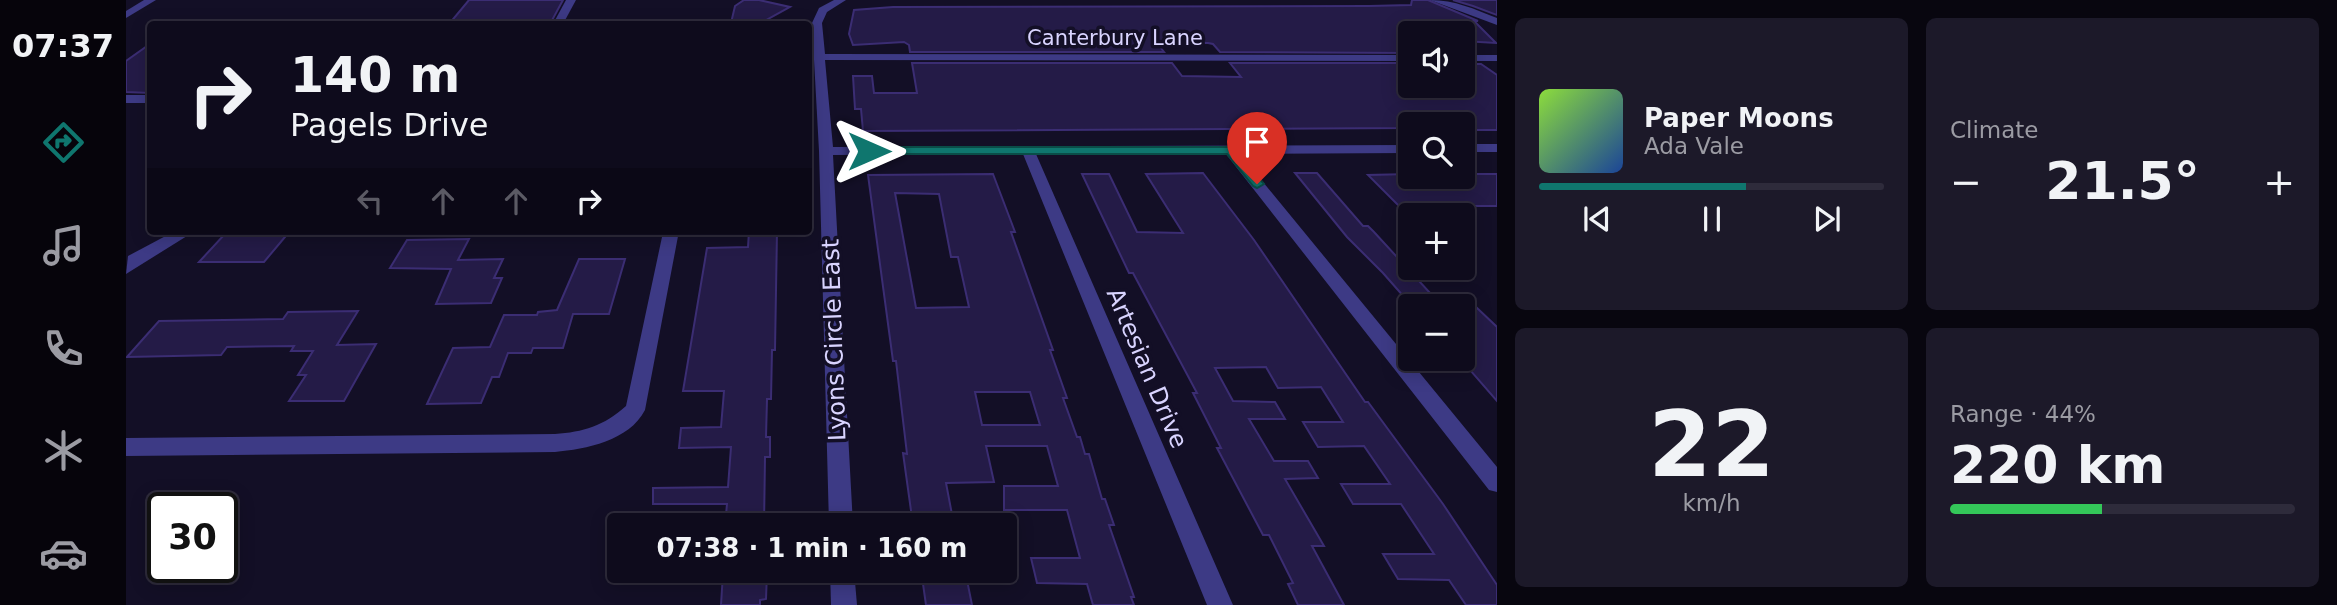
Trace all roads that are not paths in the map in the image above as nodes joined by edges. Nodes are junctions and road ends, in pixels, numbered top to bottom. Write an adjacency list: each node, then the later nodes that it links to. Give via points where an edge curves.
1 (136, 0): 6 (street)
2 (151, 0): 7 (street)
3 (571, 0): 8 (street)
4 (841, 0): 10 (street, Lyons Circle East, via 819,16)
5 (1438, 1): 9 (street)
6 (126, 6)
7 (126, 15)
8 (560, 21)
9 (1497, 22)
10 (819, 57): 11 (street, Canterbury Lane); 20 (street, Lyons Circle East)
11 (1398, 58)
12 (1475, 58): 13 (street)
13 (1497, 58)
14 (126, 99): 15 (street)
15 (147, 99)
16 (1475, 148): 17 (street)
17 (1497, 148)
18 (1398, 149): 19 (street)
19 (1231, 150): 21 (street); 26 (street)
20 (826, 151): 21 (street); 27 (street, Lyons Circle East)
21 (1028, 151): 30 (street, Artesian Drive)
22 (180, 235): 24 (street)
23 (670, 235): 25 (street, via 635,410 602,436 555,443)
24 (129, 263)
25 (126, 447)
26 (1497, 484)
27 (841, 513)
28 (843, 583): 29 (street)
29 (844, 605)
30 (1220, 605)

